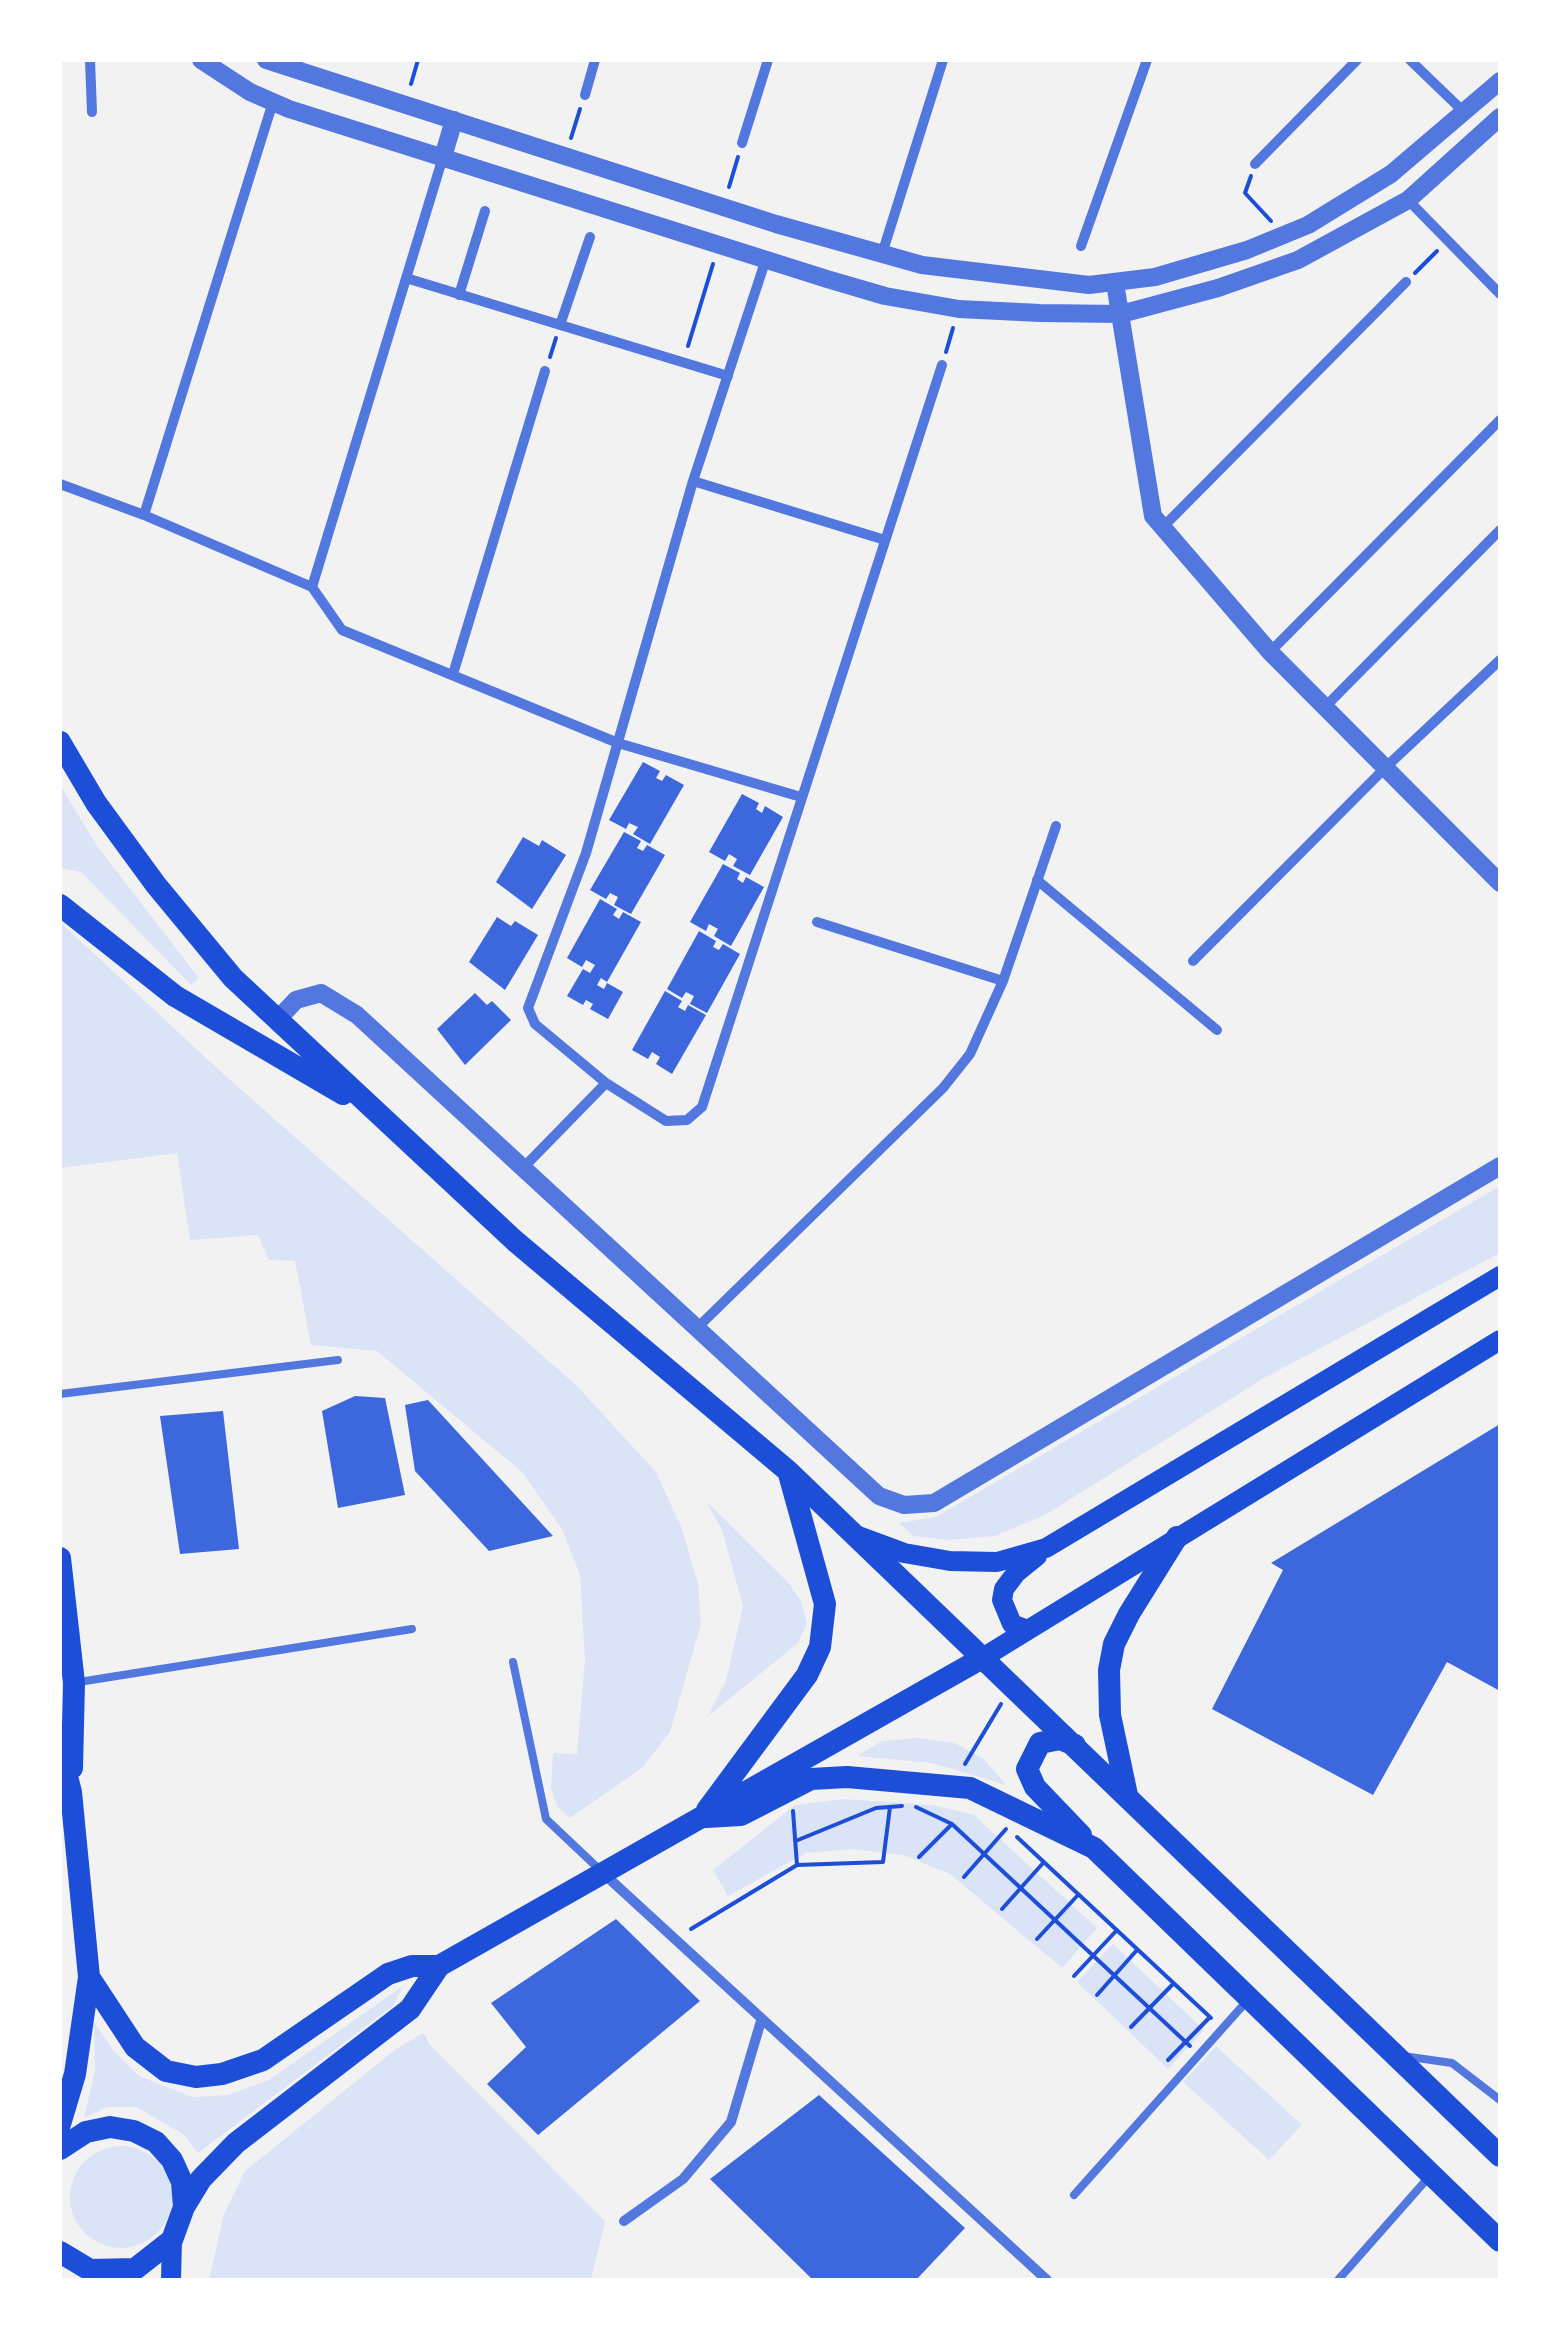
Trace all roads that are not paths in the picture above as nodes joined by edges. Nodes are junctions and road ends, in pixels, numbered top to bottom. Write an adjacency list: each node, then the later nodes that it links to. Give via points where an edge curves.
1 (90, 60): 13 (street)
2 (201, 60): 12 (street)
3 (266, 60): 16 (street)
4 (596, 60): 11 (street)
5 (768, 60): 17 (street)
6 (943, 60): 25 (street)
7 (1147, 60): 24 (street)
8 (1357, 60): 19 (street)
9 (1410, 60): 14 (street)
10 (1495, 86): 14 (street); 15 (street, via 1486,105)
11 (585, 95)
12 (273, 102): 18 (street); 40 (street)
13 (92, 112)
14 (1465, 113): 29 (street, via 1370,189 1284,236)
15 (1500, 116): 20 (street)
16 (454, 120): 18 (street); 22 (street)
17 (742, 143)
18 (444, 158): 26 (street); 27 (street)
19 (1255, 164)
20 (1408, 200): 30 (street); 32 (street, via 1298,260)
21 (485, 212): 31 (street)
22 (776, 224): 25 (street); 26 (street)
23 (590, 237): 33 (street)
24 (1081, 246)
25 (882, 254): 29 (street, via 1006,278)
26 (766, 259): 32 (street, via 884,296 959,309); 36 (street)
27 (406, 278): 31 (street); 44 (street)
28 (1406, 282): 41 (street)
29 (1115, 283): 32 (street)
30 (1500, 294)
31 (459, 295): 33 (street)
32 (1120, 314): 41 (street, via 1153,516)
33 (560, 324): 36 (street)
34 (942, 364): 43 (street)
35 (546, 371): 47 (street)
36 (728, 376): 38 (street)
37 (1500, 420): 45 (street)
38 (693, 481): 43 (street); 50 (street)
39 (60, 484): 40 (street)
40 (144, 515): 44 (street)
41 (1162, 528): 45 (street)
42 (1500, 530): 48 (street)
43 (884, 540): 52 (street)
44 (312, 588): 47 (street, via 342,630)
45 (1270, 652): 48 (street)
46 (1500, 660): 51 (street)
47 (452, 674): 50 (street)
48 (1325, 707): 51 (street)
49 (60, 742): 60 (main road, via 96,803 210,954)
50 (618, 742): 52 (street); 62 (street, via 586,853 528,1008 535,1024)
51 (1386, 766): 55 (street); 58 (street)
52 (800, 796): 62 (street, via 702,1107 687,1120 666,1122)
53 (1056, 826): 54 (street)
54 (1038, 880): 59 (street); 61 (street)
55 (1500, 883)
56 (60, 906): 63 (main road, via 175,996)
57 (817, 922): 59 (street)
58 (1193, 962)
59 (1003, 981): 67 (street, via 970,1054 943,1088)
60 (279, 1018): 63 (main road); 65 (street, via 296,1000 322,993 357,1014)
61 (1216, 1030)
62 (606, 1082): 65 (street)
63 (376, 1114): 71 (main road)
64 (1500, 1166): 67 (street, via 934,1503 904,1505 879,1496)
65 (523, 1168): 67 (street)
66 (1500, 1276): 74 (main road)
67 (697, 1328)
68 (1500, 1340): 73 (main road)
69 (338, 1360): 70 (lane)
70 (60, 1394)
71 (788, 1471): 72 (main road); 85 (main road, via 825,1604 820,1648 808,1675)
72 (858, 1536): 74 (main road, via 950,1561 997,1562); 78 (main road)
73 (1177, 1537): 77 (main road); 84 (main road, via 1114,1644 1110,1715)
74 (1046, 1548): 77 (main road, via 1004,1589 1002,1609 1012,1624)
75 (60, 1558): 80 (main road)
76 (412, 1629): 80 (lane)
77 (1028, 1630): 78 (main road)
78 (984, 1657): 81 (main road); 85 (main road)
79 (513, 1662): 88 (lane, via 546,1819)
80 (74, 1683): 83 (main road)
81 (1078, 1748): 84 (main road); 87 (main road, via 1060,1739 1040,1743 1027,1769 1035,1788)
82 (60, 1750): 83 (main road)
83 (71, 1792): 86 (main road)
84 (1127, 1795): 93 (main road)
85 (703, 1818): 87 (main road, via 741,1815 811,1778 848,1776 970,1788); 88 (main road)
86 (66, 1834): 90 (main road)
87 (1094, 1848): 91 (main road)
88 (604, 1873): 89 (main road); 92 (street)
89 (439, 1966): 90 (main road, via 388,1974 263,2060 196,2076 166,2072 136,2047); 100 (main road, via 410,2009 236,2143)
90 (89, 1977): 95 (main road, via 75,2074)
91 (1248, 1998): 98 (main road); 99 (lane)
92 (761, 2021): 101 (street, via 731,2122 682,2179); 107 (street)
93 (1396, 2056): 94 (lane, via 1452,2063); 97 (main road)
94 (1500, 2100)
95 (60, 2124)
96 (60, 2149): 100 (main road, via 86,2132 134,2131 172,2160)
97 (1500, 2156)
98 (1431, 2174): 103 (main road); 108 (lane)
99 (1074, 2195)
100 (184, 2206): 102 (main road)
101 (624, 2221)
102 (172, 2240): 105 (main road, via 135,2269); 106 (main road)
103 (1500, 2241)
104 (66, 2263): 105 (main road)
105 (105, 2276)
106 (171, 2280)
107 (1047, 2280)
108 (1338, 2280)

